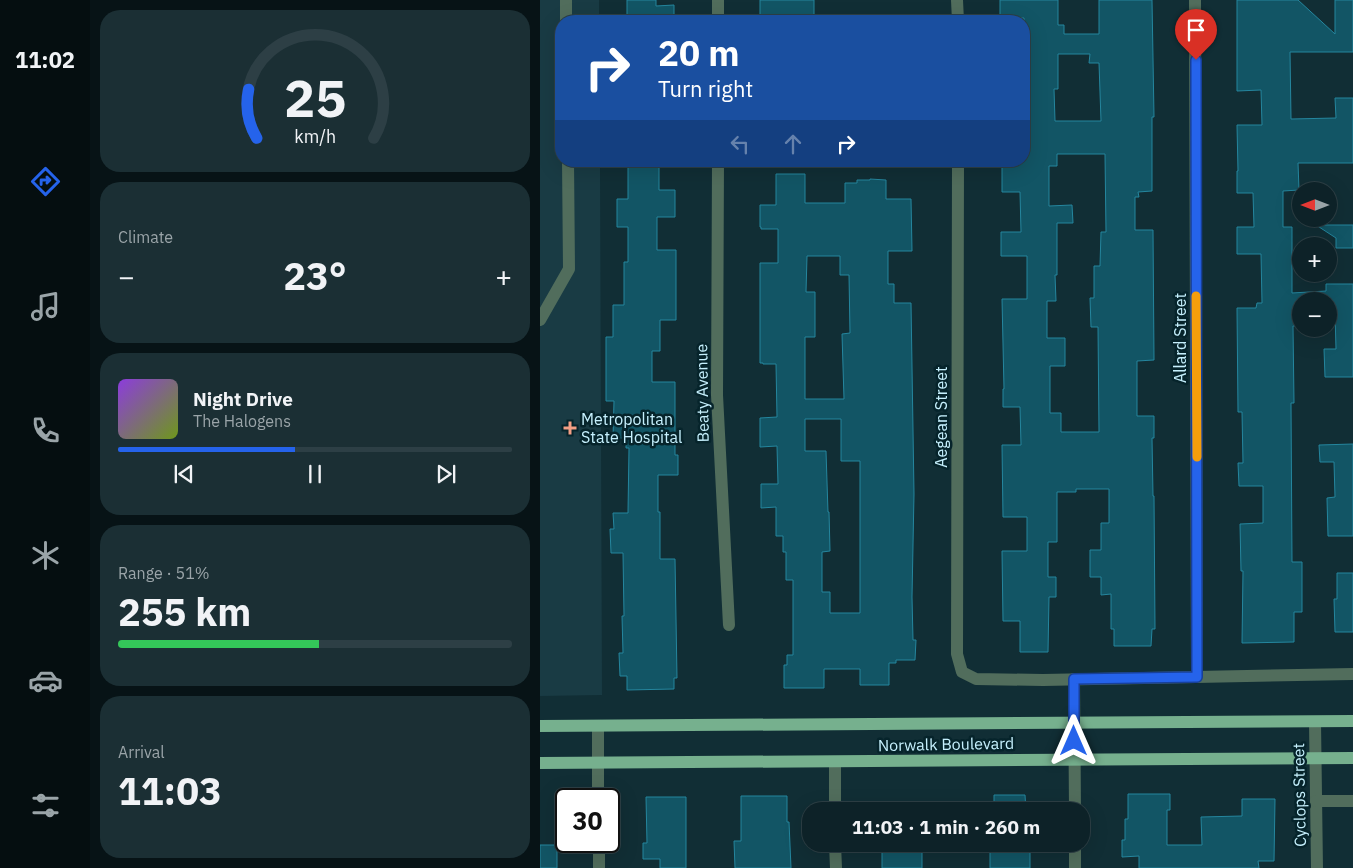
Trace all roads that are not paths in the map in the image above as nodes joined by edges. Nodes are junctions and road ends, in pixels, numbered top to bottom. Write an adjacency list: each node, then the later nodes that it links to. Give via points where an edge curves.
1 (566, 0): 5 (street)
2 (718, 0): 6 (street)
3 (957, 0): 7 (street)
4 (1196, 0): 14 (street, Allard Street)
5 (566, 15)
6 (718, 15)
7 (958, 15)
8 (568, 167): 11 (street, via 569,269)
9 (718, 167): 12 (street, Beaty Avenue, via 717,395)
10 (958, 167): 15 (street, Aegean Street, via 957,654 962,672 976,679)
11 (540, 320)
12 (730, 625)
13 (1353, 674): 14 (street)
14 (1197, 677): 15 (street)
15 (1074, 679): 18 (street)
16 (1353, 721): 17 (main road, Norwalk Boulevard)
17 (1315, 722): 18 (main road, Norwalk Boulevard); 21 (street, Cyclops Street)
18 (1074, 723): 20 (main road, Norwalk Boulevard); 23 (street)
19 (540, 726): 20 (main road, Norwalk Boulevard)
20 (598, 726): 26 (street)
21 (1315, 758): 22 (main road, Norwalk Boulevard); 23 (main road, Norwalk Boulevard); 29 (street, Cyclops Street)
22 (1353, 758)
23 (1074, 759): 24 (main road, Norwalk Boulevard); 31 (street)
24 (835, 762): 26 (main road, Norwalk Boulevard); 30 (street)
25 (540, 763): 26 (main road, Norwalk Boulevard)
26 (598, 763): 27 (street)
27 (598, 788)
28 (1353, 800): 29 (street)
29 (1316, 801): 38 (street, Cyclops Street)
30 (835, 802)
31 (1075, 802)
32 (836, 852): 36 (street)
33 (1075, 852): 37 (street)
34 (599, 853): 35 (street)
35 (599, 868)
36 (836, 868)
37 (1075, 868)
38 (1317, 868)

